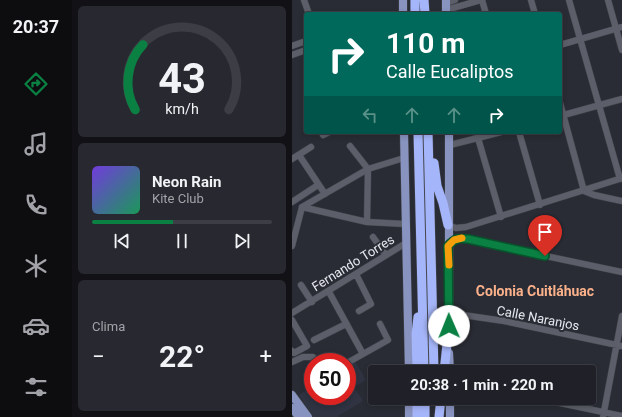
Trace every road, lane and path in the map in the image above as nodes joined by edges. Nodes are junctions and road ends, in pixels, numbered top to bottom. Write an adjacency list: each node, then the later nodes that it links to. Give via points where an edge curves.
1 (304, 0): 10 (street)
2 (403, 0): 11 (main road)
3 (455, 0): 9 (street)
4 (482, 0): 9 (street); 14 (street)
5 (531, 0): 15 (street)
6 (569, 0): 17 (street)
7 (608, 0): 16 (street)
8 (420, 2): 12 (highway); 13 (highway)
9 (446, 7)
10 (308, 12)
11 (401, 12)
12 (416, 12)
13 (424, 12)
14 (485, 12)
15 (534, 12)
16 (619, 28): 17 (street); 21 (street)
17 (580, 39): 19 (street); 25 (street)
18 (304, 43): 20 (street)
19 (562, 44)
20 (292, 46)
21 (622, 50)
22 (304, 51): 23 (street)
23 (292, 55)
24 (622, 99): 25 (street)
25 (599, 105): 26 (street); 43 (street)
26 (562, 116): 46 (street)
27 (404, 134): 40 (main road)
28 (412, 134): 44 (highway)
29 (418, 134): 44 (highway)
30 (429, 134): 55 (highway, via 437,186)
31 (429, 134): 89 (highway)
32 (449, 134): 36 (main road)
33 (493, 134): 35 (street)
34 (520, 134): 50 (street)
35 (478, 138): 36 (street); 52 (street)
36 (450, 145): 55 (main road)
37 (350, 146): 42 (street)
38 (310, 147): 39 (street)
39 (299, 155): 41 (street); 45 (street)
40 (404, 158): 42 (street); 54 (main road)
41 (292, 159)
42 (368, 169): 47 (street); 53 (street)
43 (621, 179): 46 (street)
44 (420, 181): 63 (highway)
45 (318, 185): 47 (street); 49 (street)
46 (584, 191): 48 (street); 50 (street)
47 (325, 194): 51 (street)
48 (622, 201)
49 (292, 202)
50 (540, 205): 52 (street)
51 (302, 207): 53 (street); 60 (street)
52 (501, 217): 56 (street)
53 (367, 222): 54 (street)
54 (405, 224): 59 (main road)
55 (448, 225): 56 (street, via 456,228); 61 (main road)
56 (466, 227): 58 (street, via 464,233)
57 (373, 237): 62 (street)
58 (468, 239): 61 (street, via 456,238); 64 (street)
59 (406, 243): 62 (street, Fernando Torres); 81 (main road)
60 (292, 246)
61 (448, 246): 71 (main road)
62 (386, 256): 65 (street, Fernando Torres)
63 (422, 264): 87 (highway, via 416,334); 88 (highway)
64 (622, 272)
65 (356, 274): 67 (street, Fernando Torres); 70 (street, via 371,304)
66 (301, 285): 68 (street)
67 (329, 292): 68 (street, Fernando Torres); 74 (street)
68 (312, 302): 69 (street, Fernando Torres)
69 (293, 311)
70 (359, 311)
71 (449, 313): 76 (main road); 78 (street, Calle Naranjos, via 504,321)
72 (622, 316): 78 (street)
73 (292, 320): 79 (street, via 307,346)
74 (346, 324): 77 (street); 80 (street)
75 (380, 324): 80 (street, via 388,340)
76 (449, 326): 90 (highway); 91 (main road)
77 (314, 340)
78 (619, 346): 101 (street)
79 (293, 352)
80 (363, 354): 83 (street)
81 (408, 356): 85 (main road); 86 (main road)
82 (304, 357): 84 (street)
83 (356, 358)
84 (292, 362)
85 (409, 365)
86 (413, 365)
87 (417, 365)
88 (424, 365)
89 (434, 365)
90 (445, 365)
91 (450, 365)
92 (292, 394): 104 (main road)
93 (409, 405): 105 (main road)
94 (417, 405): 106 (highway)
95 (425, 405): 107 (highway)
96 (435, 405): 108 (highway)
97 (440, 405): 109 (highway)
98 (450, 405): 110 (main road)
99 (564, 405): 101 (street)
100 (292, 408): 103 (main road)
101 (604, 415): 102 (street)
102 (622, 416)
103 (299, 417)
104 (308, 417)
105 (409, 417)
106 (417, 417)
107 (425, 417)
108 (435, 417)
109 (439, 417)
110 (450, 417)

